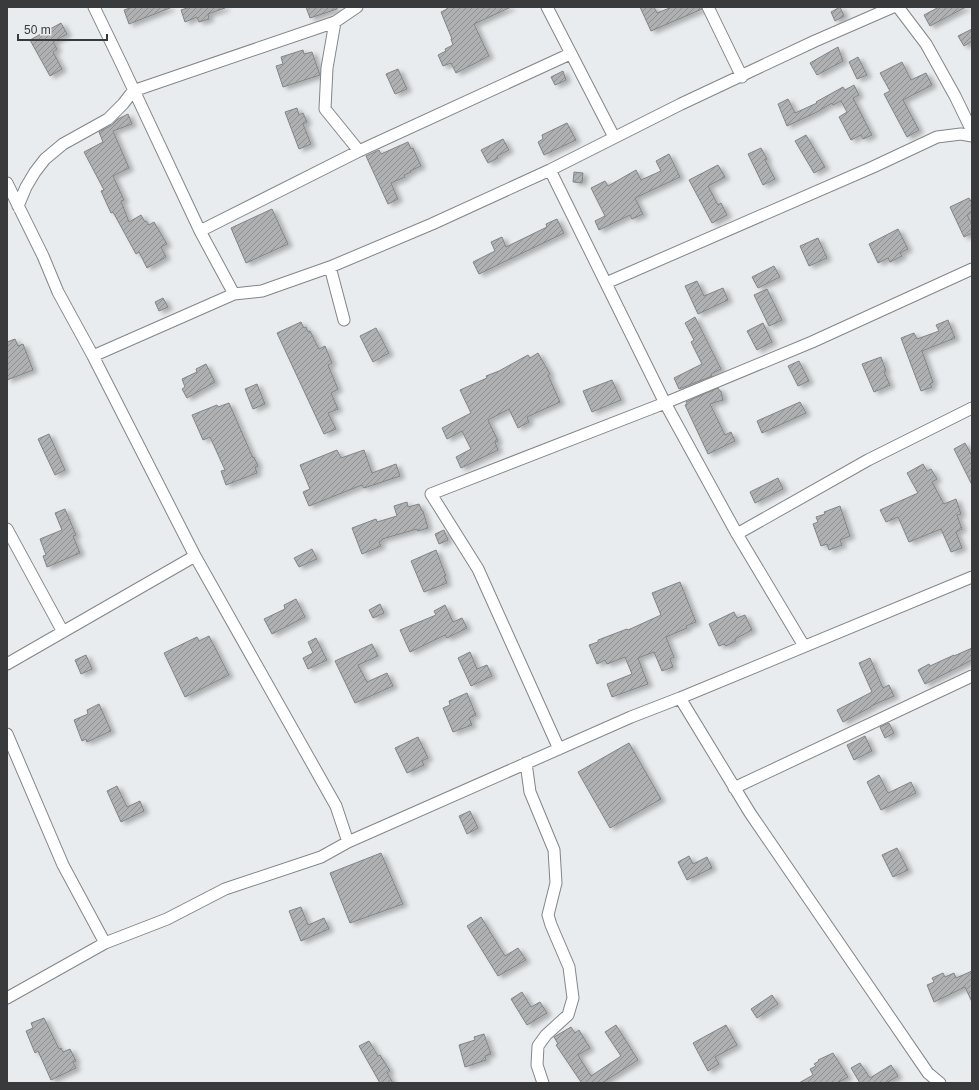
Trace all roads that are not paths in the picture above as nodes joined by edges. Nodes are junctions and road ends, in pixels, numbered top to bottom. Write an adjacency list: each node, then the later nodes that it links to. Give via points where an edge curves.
1 (94, 7): 10 (street)
2 (357, 7): 7 (street)
3 (547, 7): 8 (street)
4 (708, 7): 9 (street)
5 (893, 7): 9 (street)
6 (898, 7): 11 (street, via 926,44)
7 (336, 22): 10 (street); 14 (street, via 327,68 325,109)
8 (570, 54): 13 (street); 14 (street)
9 (742, 77): 13 (street)
10 (133, 91): 17 (street, via 108,119 62,144 45,159 35,172); 18 (street)
11 (972, 130)
12 (972, 136): 21 (street, via 961,134 937,137 873,168)
13 (614, 137): 15 (street)
14 (359, 151): 18 (street)
15 (550, 170): 19 (street, via 432,224); 21 (street)
16 (7, 183): 17 (street)
17 (18, 206): 24 (street, via 58,292)
18 (200, 231): 22 (street)
19 (330, 266): 22 (street, via 262,292); 23 (street)
20 (972, 269): 25 (street, via 812,342)
21 (606, 283): 25 (street)
22 (234, 294): 24 (street)
23 (344, 320)
24 (92, 356): 29 (street)
25 (665, 402): 28 (street); 37 (street, via 431,494 478,569)
26 (972, 408): 28 (street, via 868,460)
27 (7, 529): 31 (street)
28 (737, 534): 32 (street)
29 (194, 556): 31 (street); 40 (street, via 327,789 336,806)
30 (972, 577): 32 (street)
31 (63, 632): 33 (street)
32 (804, 646): 35 (street)
33 (7, 664)
34 (972, 676): 39 (street)
35 (680, 698): 37 (street); 39 (street)
36 (7, 734): 41 (street, via 63,865)
37 (559, 749): 38 (street)
38 (526, 763): 40 (street); 43 (street, via 530,792 554,850 556,883 548,915 569,967 574,998 568,1015 546,1034 538,1046 537,1065)
39 (734, 788): 44 (street, via 928,1073)
40 (348, 842): 41 (street, via 321,857 225,889 167,919)
41 (105, 943): 42 (street)
42 (7, 998)
43 (542, 1083)
44 (940, 1083)

